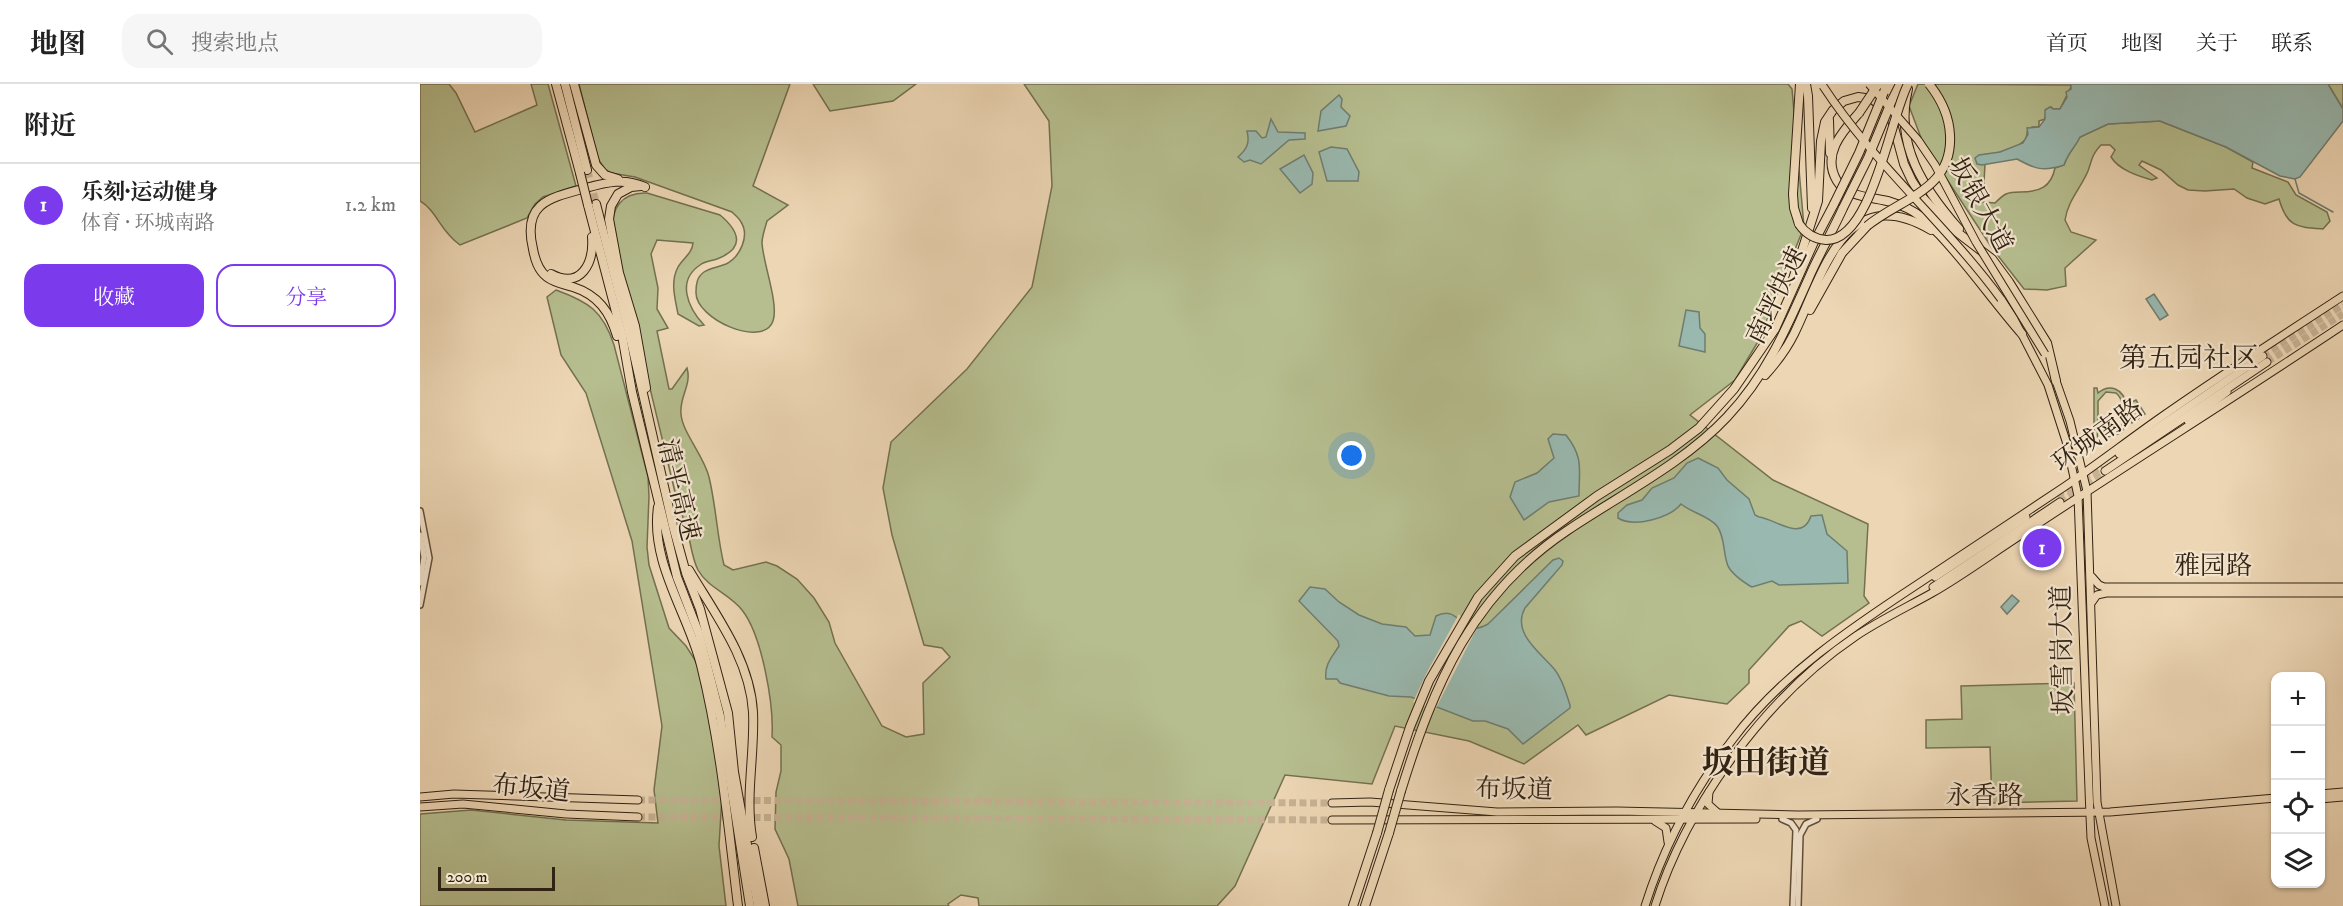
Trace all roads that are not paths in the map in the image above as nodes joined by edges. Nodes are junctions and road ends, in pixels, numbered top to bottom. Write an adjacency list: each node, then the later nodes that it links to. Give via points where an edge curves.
1 (556, 84): 13 (highway, 清平高速)
2 (565, 84): 13 (highway, 清平高速)
3 (574, 84): 14 (highway, via 598,169 610,177)
4 (1800, 84): 7 (highway, bridge, via 1794,208 1799,224 1809,234 1826,240 1841,236 1861,214)
5 (1806, 84): 17 (highway)
6 (1900, 84): 30 (highway, 南坪快速, bridge, via 1790,325)
7 (1909, 84): 19 (highway, via 1904,128 1911,158 1927,188)
8 (1929, 84): 24 (highway, bridge, via 1947,117 1947,160 1924,190 1867,226 1842,253)
9 (1822, 85): 22 (main road, 坂银大道, bridge, via 1876,158 1954,240)
10 (1879, 86): 12 (highway, bridge, via 1836,142); 21 (highway, 南坪快速, bridge, via 1859,153); 26 (main road, 坂银大道, bridge, via 1935,165 1976,242)
11 (1830, 113): 12 (highway); 17 (highway, via 1823,130 1819,191); 19 (highway, via 1844,101 1858,97 1872,99 1882,107 1892,120 1912,182 1940,217)
12 (1831, 160): 18 (highway, via 1841,187 1906,208 1921,216)
13 (583, 172): 16 (highway, 清平高速, bridge)
14 (634, 182): 15 (highway); 31 (highway, via 606,182 552,198 536,210 530,230 534,256 544,274 593,296 607,312)
15 (645, 187): 16 (highway, via 605,186 542,210 536,221 535,238 542,264 554,276 573,278 587,267 592,245); 33 (highway, via 622,191 613,202 609,219 619,273 635,326)
16 (592, 205): 31 (highway, 清平高速); 33 (highway, 清平高速, via 628,332)
17 (1811, 225): 21 (highway)
18 (1938, 234): 24 (highway, via 1899,215 1876,216 1860,223 1829,256); 25 (highway)
19 (1967, 240): 28 (highway, via 1992,259 2020,298 2047,343)
20 (2343, 297): 32 (main road, 环城南路)
21 (1789, 298): 77 (highway, 南坪快速, bridge, via 1771,336 1734,389 1699,428 1515,556 1478,597 1436,667 1410,727)
22 (2001, 299): 25 (main road, 坂雪岗大道)
23 (2343, 325): 34 (main road, 环城南路)
24 (1794, 334): 30 (highway)
25 (2022, 334): 36 (main road, 坂雪岗大道, via 2048,385)
26 (2045, 354): 28 (main road, 坂雪岗大道)
27 (2243, 377): 29 (main road, 环城南路, via 2265,359); 29 (main road, 环城南路, via 2104,469); 34 (main road, via 2221,399)
28 (2056, 381): 35 (main road, 坂雪岗大道)
29 (2224, 382): 32 (main road)
30 (1755, 385): 78 (highway, 南坪快速, bridge, via 1708,435 1523,563 1487,603 1448,668 1420,730)
31 (633, 392): 39 (highway, 清平高速)
32 (2154, 422): 35 (main road, 环城南路)
33 (657, 457): 42 (highway, 清平高速)
34 (2138, 458): 37 (main road, 环城南路)
35 (2083, 474): 36 (main road, 环城南路); 37 (main road, 坂雪岗大道)
36 (2075, 479): 38 (main road, 坂雪岗大道); 49 (main road, 环城南路)
37 (2087, 491): 38 (main road, 环城南路); 43 (main road, 坂雪岗大道)
38 (2079, 496): 50 (main road, 环城南路, via 1958,578); 63 (main road, 坂雪岗大道)
39 (659, 503): 73 (highway, via 657,525 668,577 694,639 714,722); 74 (highway, 清平高速, via 720,716)
40 (420, 511): 48 (street, via 429,558)
41 (420, 535): 44 (street, via 424,557)
42 (682, 560): 75 (highway, 清平高速, via 700,609 728,713 734,772); 76 (highway, via 743,667 752,705 749,810)
43 (2090, 574): 45 (main road, 雅园路, via 2103,587); 47 (main road, 坂雪岗大道)
44 (420, 583)
45 (2343, 586)
46 (2343, 593): 47 (main road, 雅园路, via 2106,593 2095,597)
47 (2091, 604): 64 (main road, 坂雪岗大道)
48 (420, 606)
49 (1878, 610): 50 (main road, 环城南路, via 2059,499); 65 (main road, 环城南路, via 1816,656 1733,737)
50 (1879, 622): 51 (main road, 环城南路, via 1833,653 1791,692 1743,744)
51 (1709, 792): 62 (main road, via 1708,804); 66 (main road, 环城南路)
52 (2343, 792): 53 (main road)
53 (2325, 794)
54 (420, 797): 58 (main road, 布坂道, via 454,794)
55 (2343, 797): 57 (main road)
56 (2271, 798): 64 (main road, 永香路)
57 (2325, 799)
58 (638, 800)
59 (1332, 803): 65 (main road, 布坂道)
60 (2271, 803): 64 (main road, 永香路)
61 (420, 807): 67 (main road, 布坂道, via 463,804)
62 (1720, 814): 63 (main road, 永香路); 66 (main road, 永香路)
63 (2090, 814): 64 (main road, 永香路); 70 (main road, 永香路); 82 (main road, 坂雪岗大道)
64 (2100, 814): 83 (main road, 坂雪岗大道)
65 (1683, 816): 66 (main road, 布坂道); 68 (main road, 布坂道); 72 (main road, 环城南路)
66 (1694, 816): 69 (main road, 永香路); 80 (main road, 环城南路)
67 (638, 817)
68 (1647, 819): 71 (main road, 布坂道); 72 (main road, via 1666,828)
69 (1782, 819): 70 (main road, 永香路); 81 (street, via 1796,830)
70 (1817, 819): 81 (street, via 1806,824 1800,835)
71 (1332, 820)
72 (1667, 848): 79 (main road, 环城南路)
73 (738, 906)
74 (750, 906)
75 (758, 906)
76 (765, 906)
77 (1351, 906)
78 (1365, 906)
79 (1645, 906)
80 (1655, 906)
81 (1795, 906)
82 (2105, 906)
83 (2116, 906)

